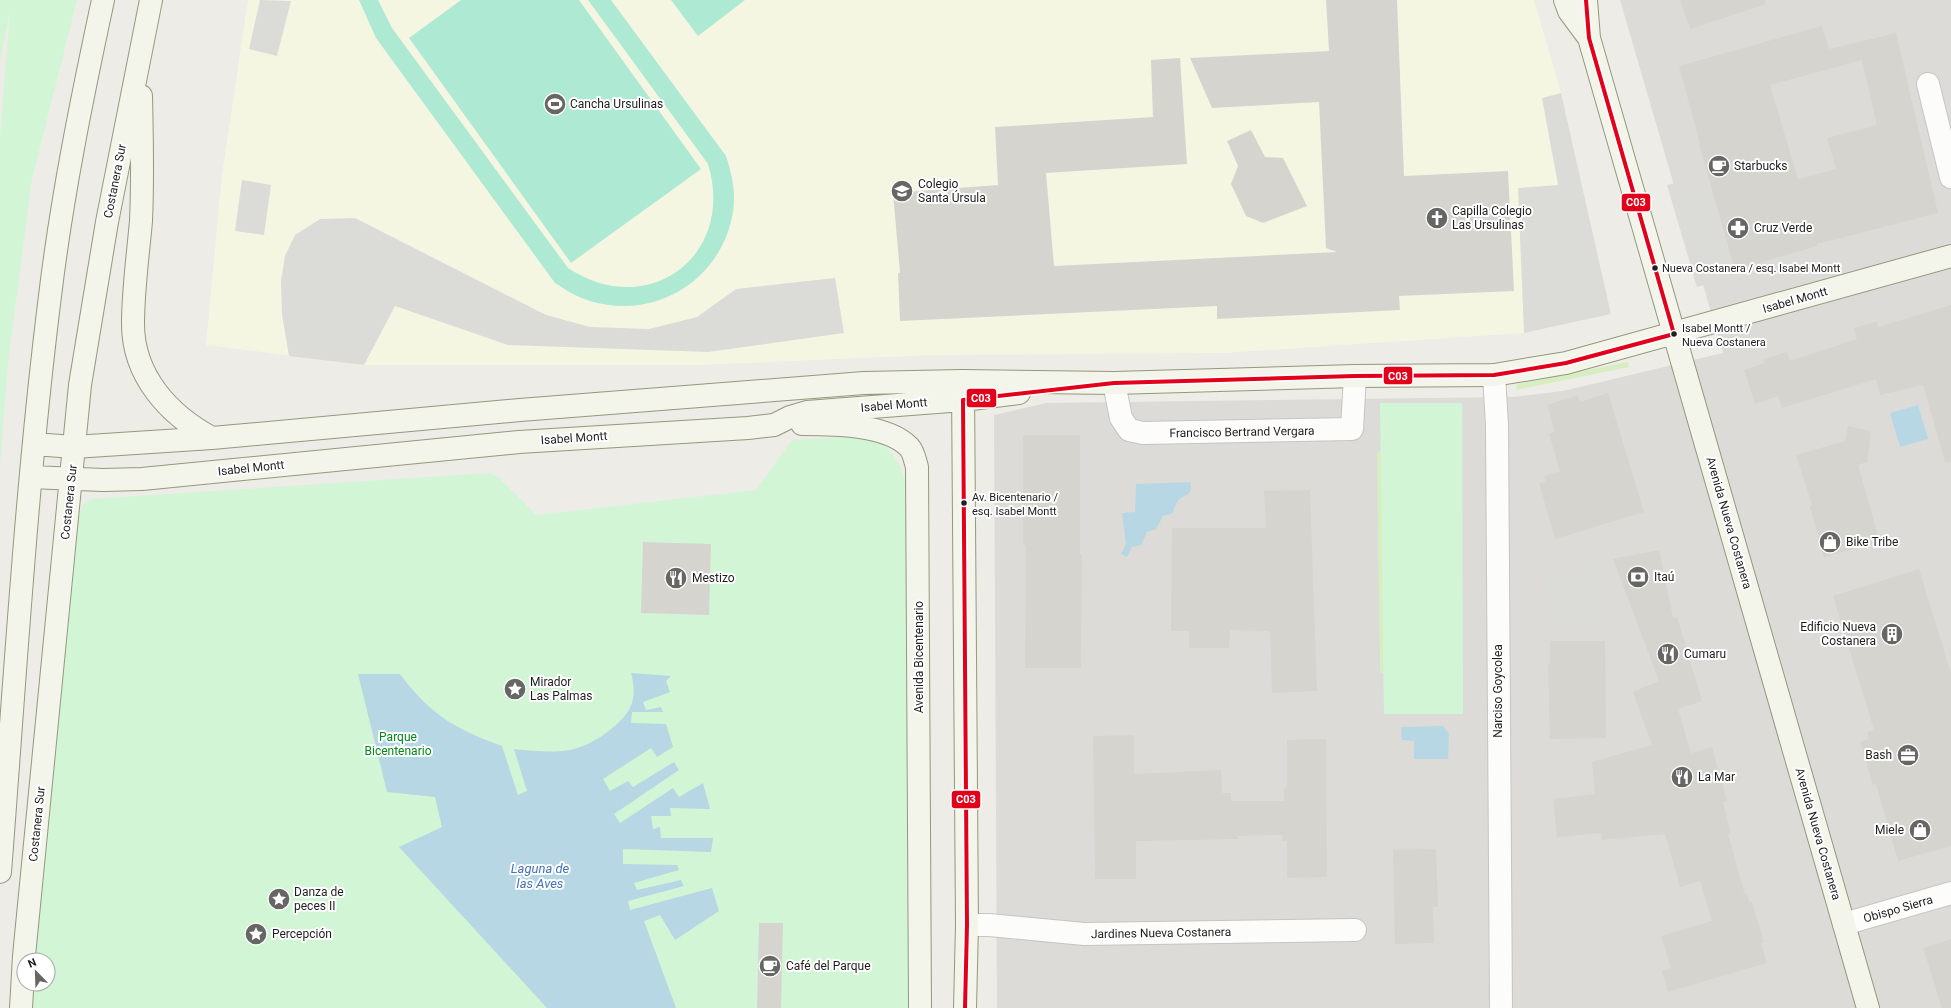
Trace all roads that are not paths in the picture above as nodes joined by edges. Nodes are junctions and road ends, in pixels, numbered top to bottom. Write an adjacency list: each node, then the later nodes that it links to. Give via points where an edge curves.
1 (103, 0): 17 (main road, via 65,192 50,293)
2 (151, 0): 6 (main road, Costanera Sur)
3 (1565, 0): 5 (main road, Avenida Nueva Costanera, via 1569,11)
4 (1586, 0): 5 (main road, Avenida Nueva Costanera)
5 (1589, 38): 10 (main road, Avenida Nueva Costanera)
6 (140, 58): 16 (main road, via 143,183 133,325 137,356 142,369 164,402 192,427); 18 (main road, Costanera Sur, via 81,378)
7 (1928, 84): 8 (street)
8 (1951, 176)
9 (1951, 256): 10 (main road, Isabel Montt)
10 (1674, 334): 11 (main road, Isabel Montt, via 1566,363); 23 (main road, Avenida Nueva Costanera)
11 (1494, 375): 12 (main road, Isabel Montt); 29 (street, Narciso Goycolea, via 1497,425)
12 (1355, 376): 13 (main road, Isabel Montt); 13 (street, Francisco Bertrand Vergara, via 1352,429 1143,434 1129,430 1121,418)
13 (1114, 382): 14 (main road, Isabel Montt)
14 (963, 390): 15 (main road, Isabel Montt, via 807,412 790,416); 16 (main road, Isabel Montt, via 864,383 520,410); 24 (main road)
15 (774, 425): 20 (main road, Isabel Montt, via 519,442 142,479); 27 (main road, Avenida Bicentenario, via 861,427 884,433 900,439 910,448 917,467)
16 (212, 438): 18 (main road, Isabel Montt)
17 (34, 444): 18 (main road, Isabel Montt); 19 (main road)
18 (74, 447): 20 (main road, Costanera Sur)
19 (31, 477): 20 (main road, Isabel Montt); 21 (main road)
20 (70, 479): 26 (main road, Costanera Sur)
21 (0, 872)
22 (1951, 893): 23 (street, Obispo Sierra)
23 (1844, 924): 30 (main road, Avenida Nueva Costanera)
24 (967, 925): 25 (street, Jardines Nueva Costanera, via 1084,934); 28 (main road)
25 (1355, 930)
26 (21, 1008)
27 (920, 1008)
28 (965, 1008)
29 (1501, 1008)
30 (1868, 1008)

